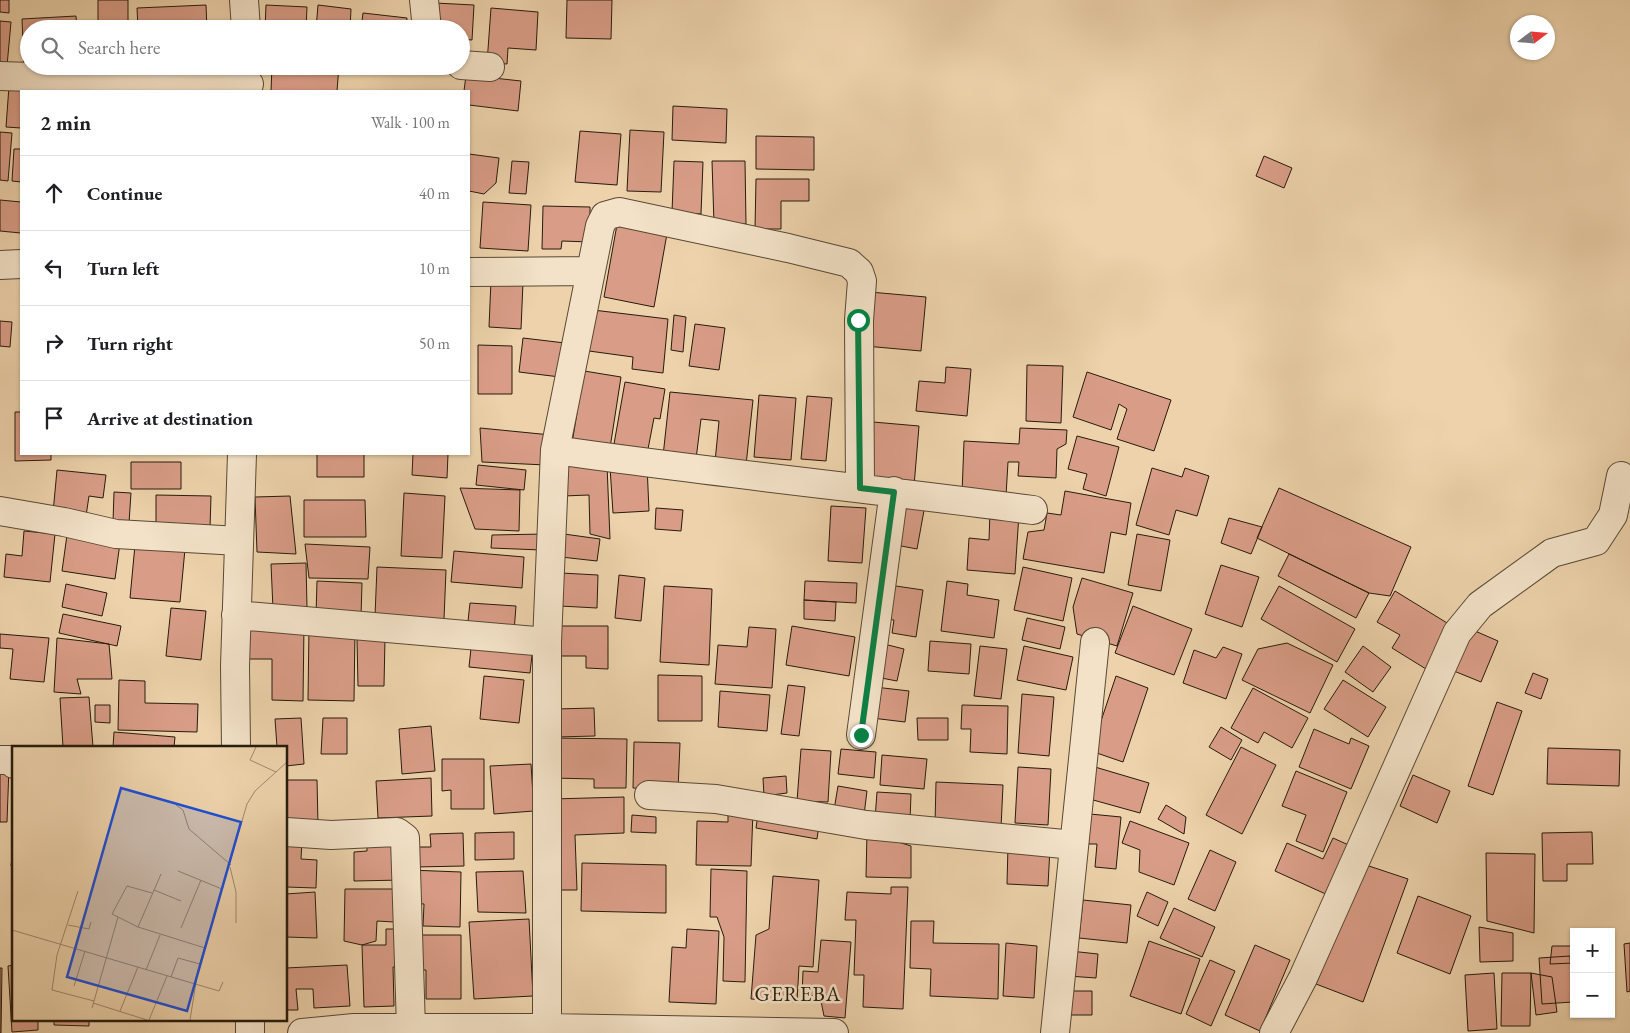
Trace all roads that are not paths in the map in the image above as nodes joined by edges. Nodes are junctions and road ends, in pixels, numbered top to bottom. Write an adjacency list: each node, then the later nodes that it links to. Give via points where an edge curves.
1 (244, 0): 3 (street)
2 (424, 0): 4 (street)
3 (245, 20)
4 (426, 20)
5 (470, 66): 6 (street)
6 (490, 67)
7 (0, 76): 8 (street)
8 (248, 81)
9 (20, 264): 10 (street)
10 (0, 265)
11 (591, 271): 12 (street); 13 (street); 16 (street, via 600,226 605,216 619,212 849,263 859,272 862,281 858,320)
12 (470, 272)
13 (555, 450): 16 (street); 22 (street)
14 (242, 455): 20 (street)
15 (1621, 476): 36 (street, via 1613,515 1596,541 1552,553 1480,605 1457,633 1308,970)
16 (860, 488): 17 (street)
17 (894, 492): 18 (street); 24 (street)
18 (1034, 510)
19 (0, 511): 20 (street, via 116,534)
20 (239, 541): 21 (street)
21 (236, 615): 22 (street); 25 (street)
22 (547, 642): 31 (street)
23 (1095, 642): 28 (street)
24 (861, 735)
25 (236, 746)
26 (649, 795): 28 (street, via 716,799 866,826)
27 (288, 832): 30 (street, via 331,835 397,832 406,838)
28 (1074, 845): 35 (street)
29 (250, 1020): 32 (street)
30 (411, 1028): 31 (street); 33 (street, via 354,1028)
31 (547, 1028): 34 (street)
32 (250, 1033)
33 (302, 1033)
34 (834, 1033)
35 (1054, 1033)
36 (1274, 1033)

